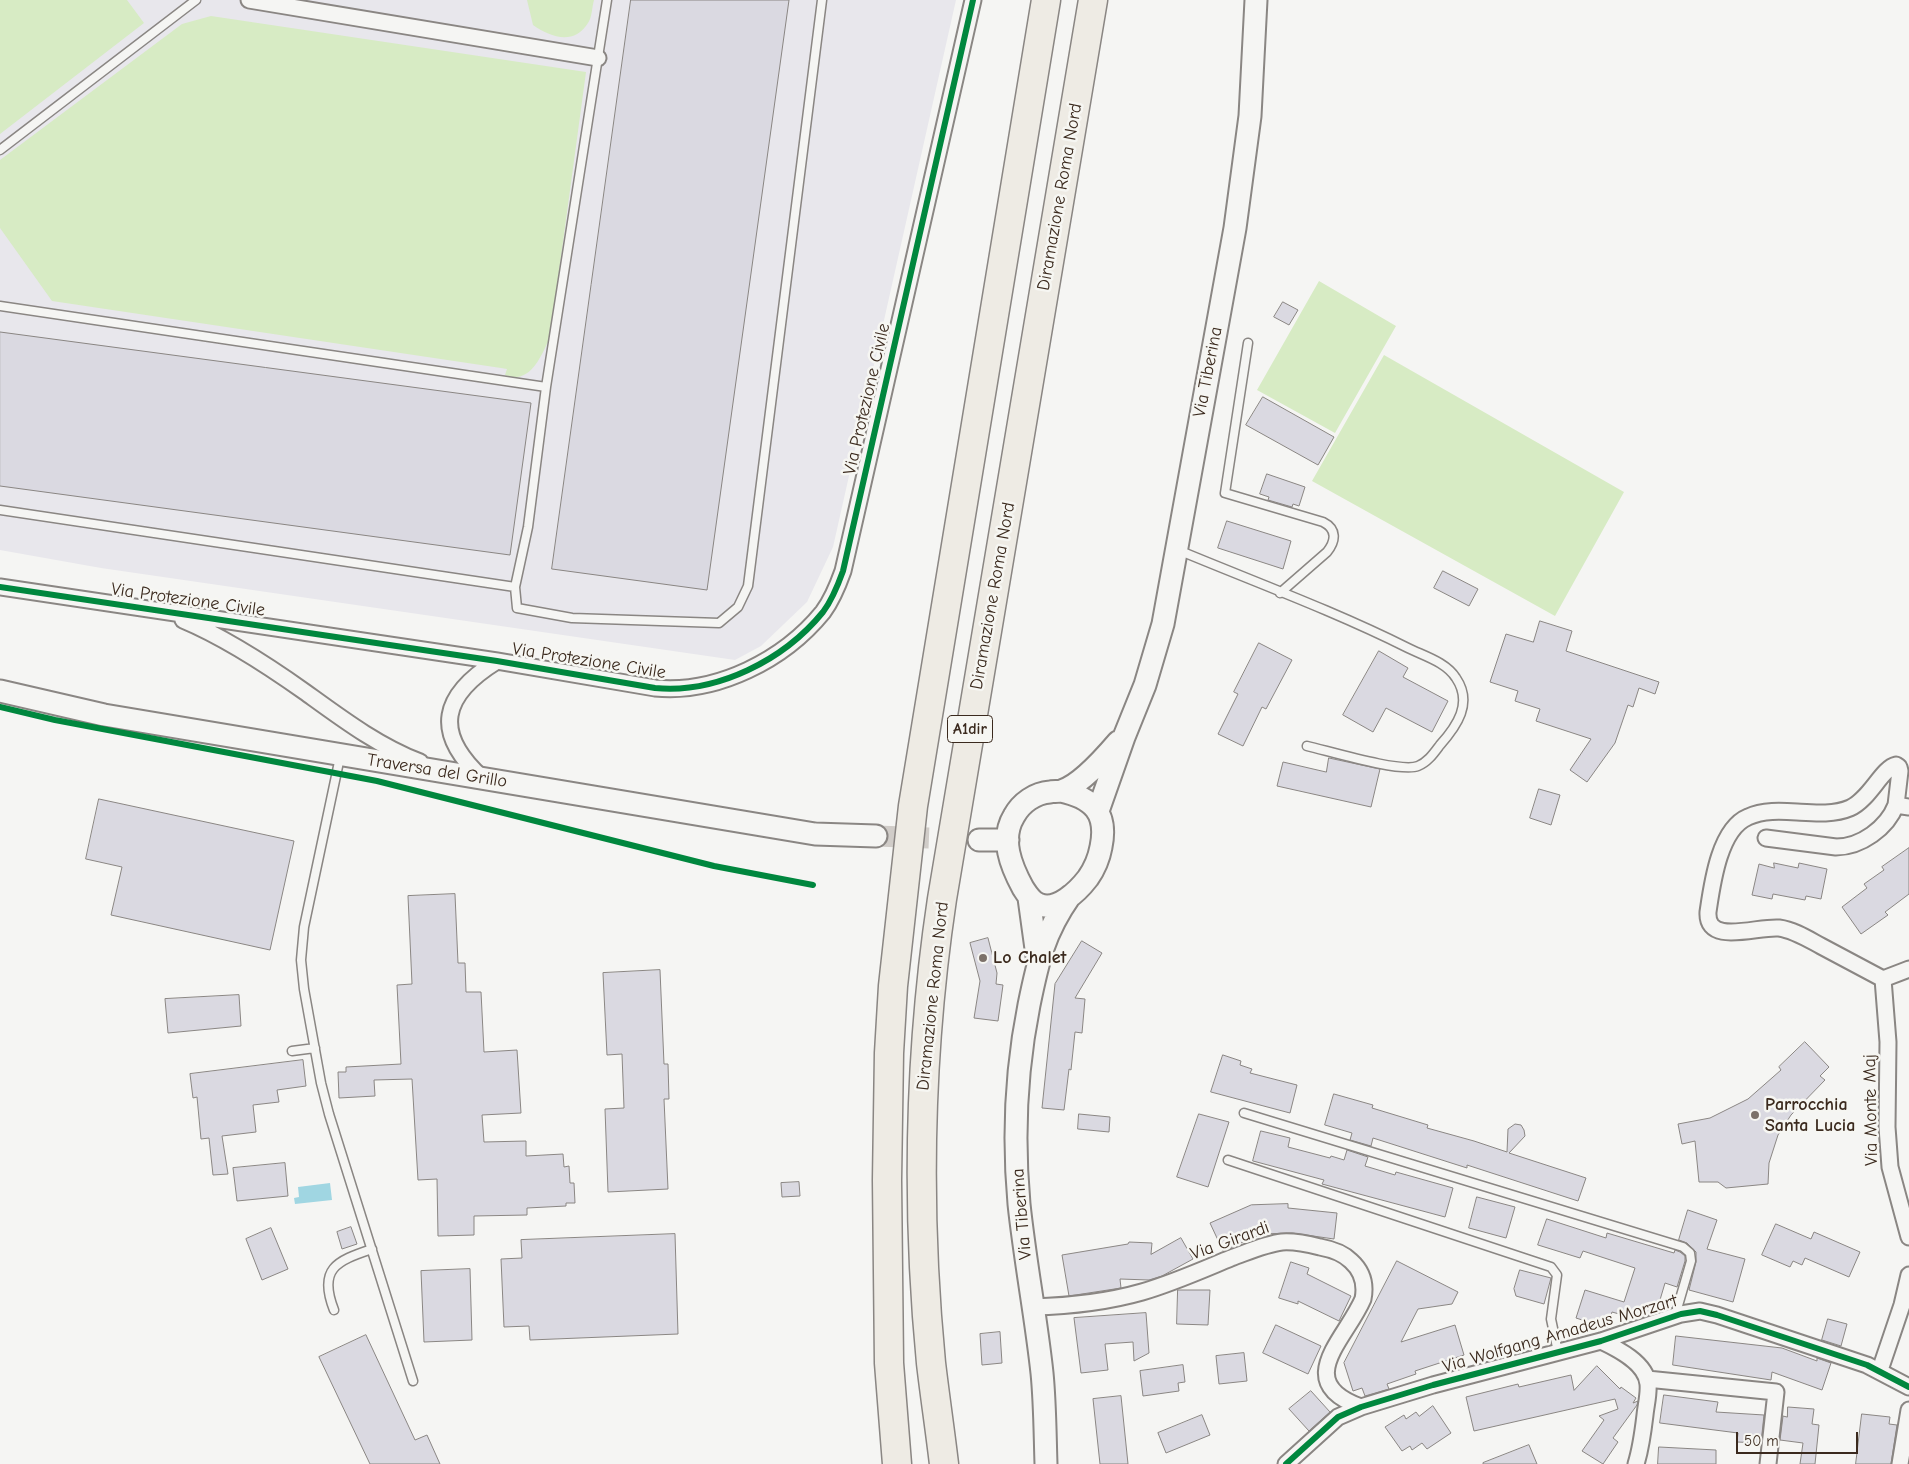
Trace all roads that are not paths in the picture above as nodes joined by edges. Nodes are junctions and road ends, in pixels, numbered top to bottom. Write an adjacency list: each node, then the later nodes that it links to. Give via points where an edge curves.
1 (196, 0): 10 (lane)
2 (249, 0): 9 (street)
3 (607, 0): 9 (lane)
4 (822, 0): 17 (lane, via 748,586 738,607 719,622 572,618 517,608)
5 (973, 0): 20 (street, Via Protezione Civile, via 844,571 823,611 798,636 767,659 705,686 654,688)
6 (1046, 0): 57 (highway, Diramazione Roma Nord / A1dir, via 912,806 893,986 887,1180 889,1363)
7 (1093, 0): 58 (highway, Diramazione Roma Nord / A1dir, via 942,899 929,997 923,1090 922,1223 931,1363)
8 (1256, 0): 15 (main road, Via Tiberina, via 1252,94 1244,167)
9 (598, 58): 13 (lane)
10 (0, 150)
11 (0, 306): 13 (lane)
12 (1248, 342): 18 (lane, via 1225,493 1323,522 1334,534 1333,544 1327,552)
13 (546, 387): 17 (lane, via 528,527)
14 (0, 510): 17 (lane)
15 (1176, 549): 18 (lane); 22 (main road, Via Tiberina, via 1157,645)
16 (0, 587): 19 (street, Via Protezione Civile)
17 (515, 587)
18 (1280, 593): 23 (lane, via 1378,633 1442,665 1456,678 1463,697 1457,724 1428,760 1419,766 1399,768)
19 (165, 612): 20 (street, Via Protezione Civile); 25 (street, via 231,644 390,748)
20 (497, 661): 26 (street, via 462,690 452,706 449,723 459,753)
21 (0, 691): 24 (main road, Traversa del Grillo, via 104,715)
22 (1124, 737): 27 (main road, Via Tiberina, via 1096,766); 29 (main road, Via Tiberina)
23 (1307, 746)
24 (340, 755): 25 (main road, Traversa del Grillo); 39 (lane, via 301,948 304,989)
25 (444, 772): 26 (main road, Traversa del Grillo)
26 (483, 778): 30 (main road, Traversa del Grillo, via 815,834)
27 (1061, 792): 29 (main road, Via Tiberina, via 1081,797); 33 (main road, Via Tiberina, via 1040,794 1025,802 1014,816)
28 (1902, 806): 31 (street, via 1882,826 1852,845 1836,847); 38 (street, via 1900,771 1896,765 1887,769 1867,796 1849,809 1818,813 1768,812 1745,818 1734,829 1719,858 1708,912 1711,927 1720,932 1766,928 1786,930)
29 (1098, 811): 34 (main road, Via Tiberina, via 1103,828 1099,855 1089,876)
30 (876, 836)
31 (1766, 838)
32 (979, 840): 33 (main road)
33 (1008, 840): 35 (main road, Via Tiberina, via 1011,864)
34 (1070, 896): 35 (main road, Via Tiberina, via 1048,906 1036,904); 36 (main road, Via Tiberina, via 1047,936)
35 (1029, 898): 36 (main road, Via Tiberina)
36 (1038, 964): 46 (main road, Via Tiberina, via 1021,1049 1017,1106 1019,1204)
37 (1909, 969): 38 (street)
38 (1883, 979): 43 (street, Via Monte Maj, via 1888,1042 1890,1167)
39 (315, 1048): 40 (lane); 44 (lane, via 329,1114)
40 (292, 1051)
41 (1244, 1113): 48 (lane, via 1684,1247 1690,1252 1692,1261)
42 (1228, 1160): 50 (lane, via 1554,1269 1558,1279 1551,1319)
43 (1909, 1237)
44 (372, 1249): 47 (lane, via 344,1259 330,1274 327,1287); 53 (lane)
45 (1909, 1275): 51 (street)
46 (1033, 1307): 55 (street, Via Girardi, via 1084,1303 1142,1292 1272,1244 1295,1242 1323,1247 1348,1258 1363,1278 1363,1298 1334,1348 1326,1371 1329,1386 1338,1396); 59 (main road, Via Tiberina, via 1042,1374)
47 (334, 1310)
48 (1675, 1316): 49 (street, Via Wolfgang Amadeus Morzart); 51 (street, Via Wolfgang Amadeus Morzart, via 1700,1311 1717,1315)
49 (1601, 1340): 50 (street, Via Wolfgang Amadeus Morzart); 52 (street, Via Wolfgang Amadeus Morzart, via 1632,1360)
50 (1558, 1352): 55 (street, Via Wolfgang Amadeus Morzart)
51 (1880, 1370): 54 (street, Via Wolfgang Amadeus Morzart)
52 (1647, 1379): 61 (street, via 1642,1440); 62 (street, via 1776,1392)
53 (414, 1381)
54 (1909, 1388)
55 (1361, 1407): 60 (street, Via Wolfgang Amadeus Morzart, via 1338,1417)
56 (1909, 1410): 63 (street)
57 (897, 1464)
58 (944, 1464)
59 (1046, 1464)
60 (1286, 1464)
61 (1636, 1464)
62 (1768, 1464)
63 (1900, 1464)

